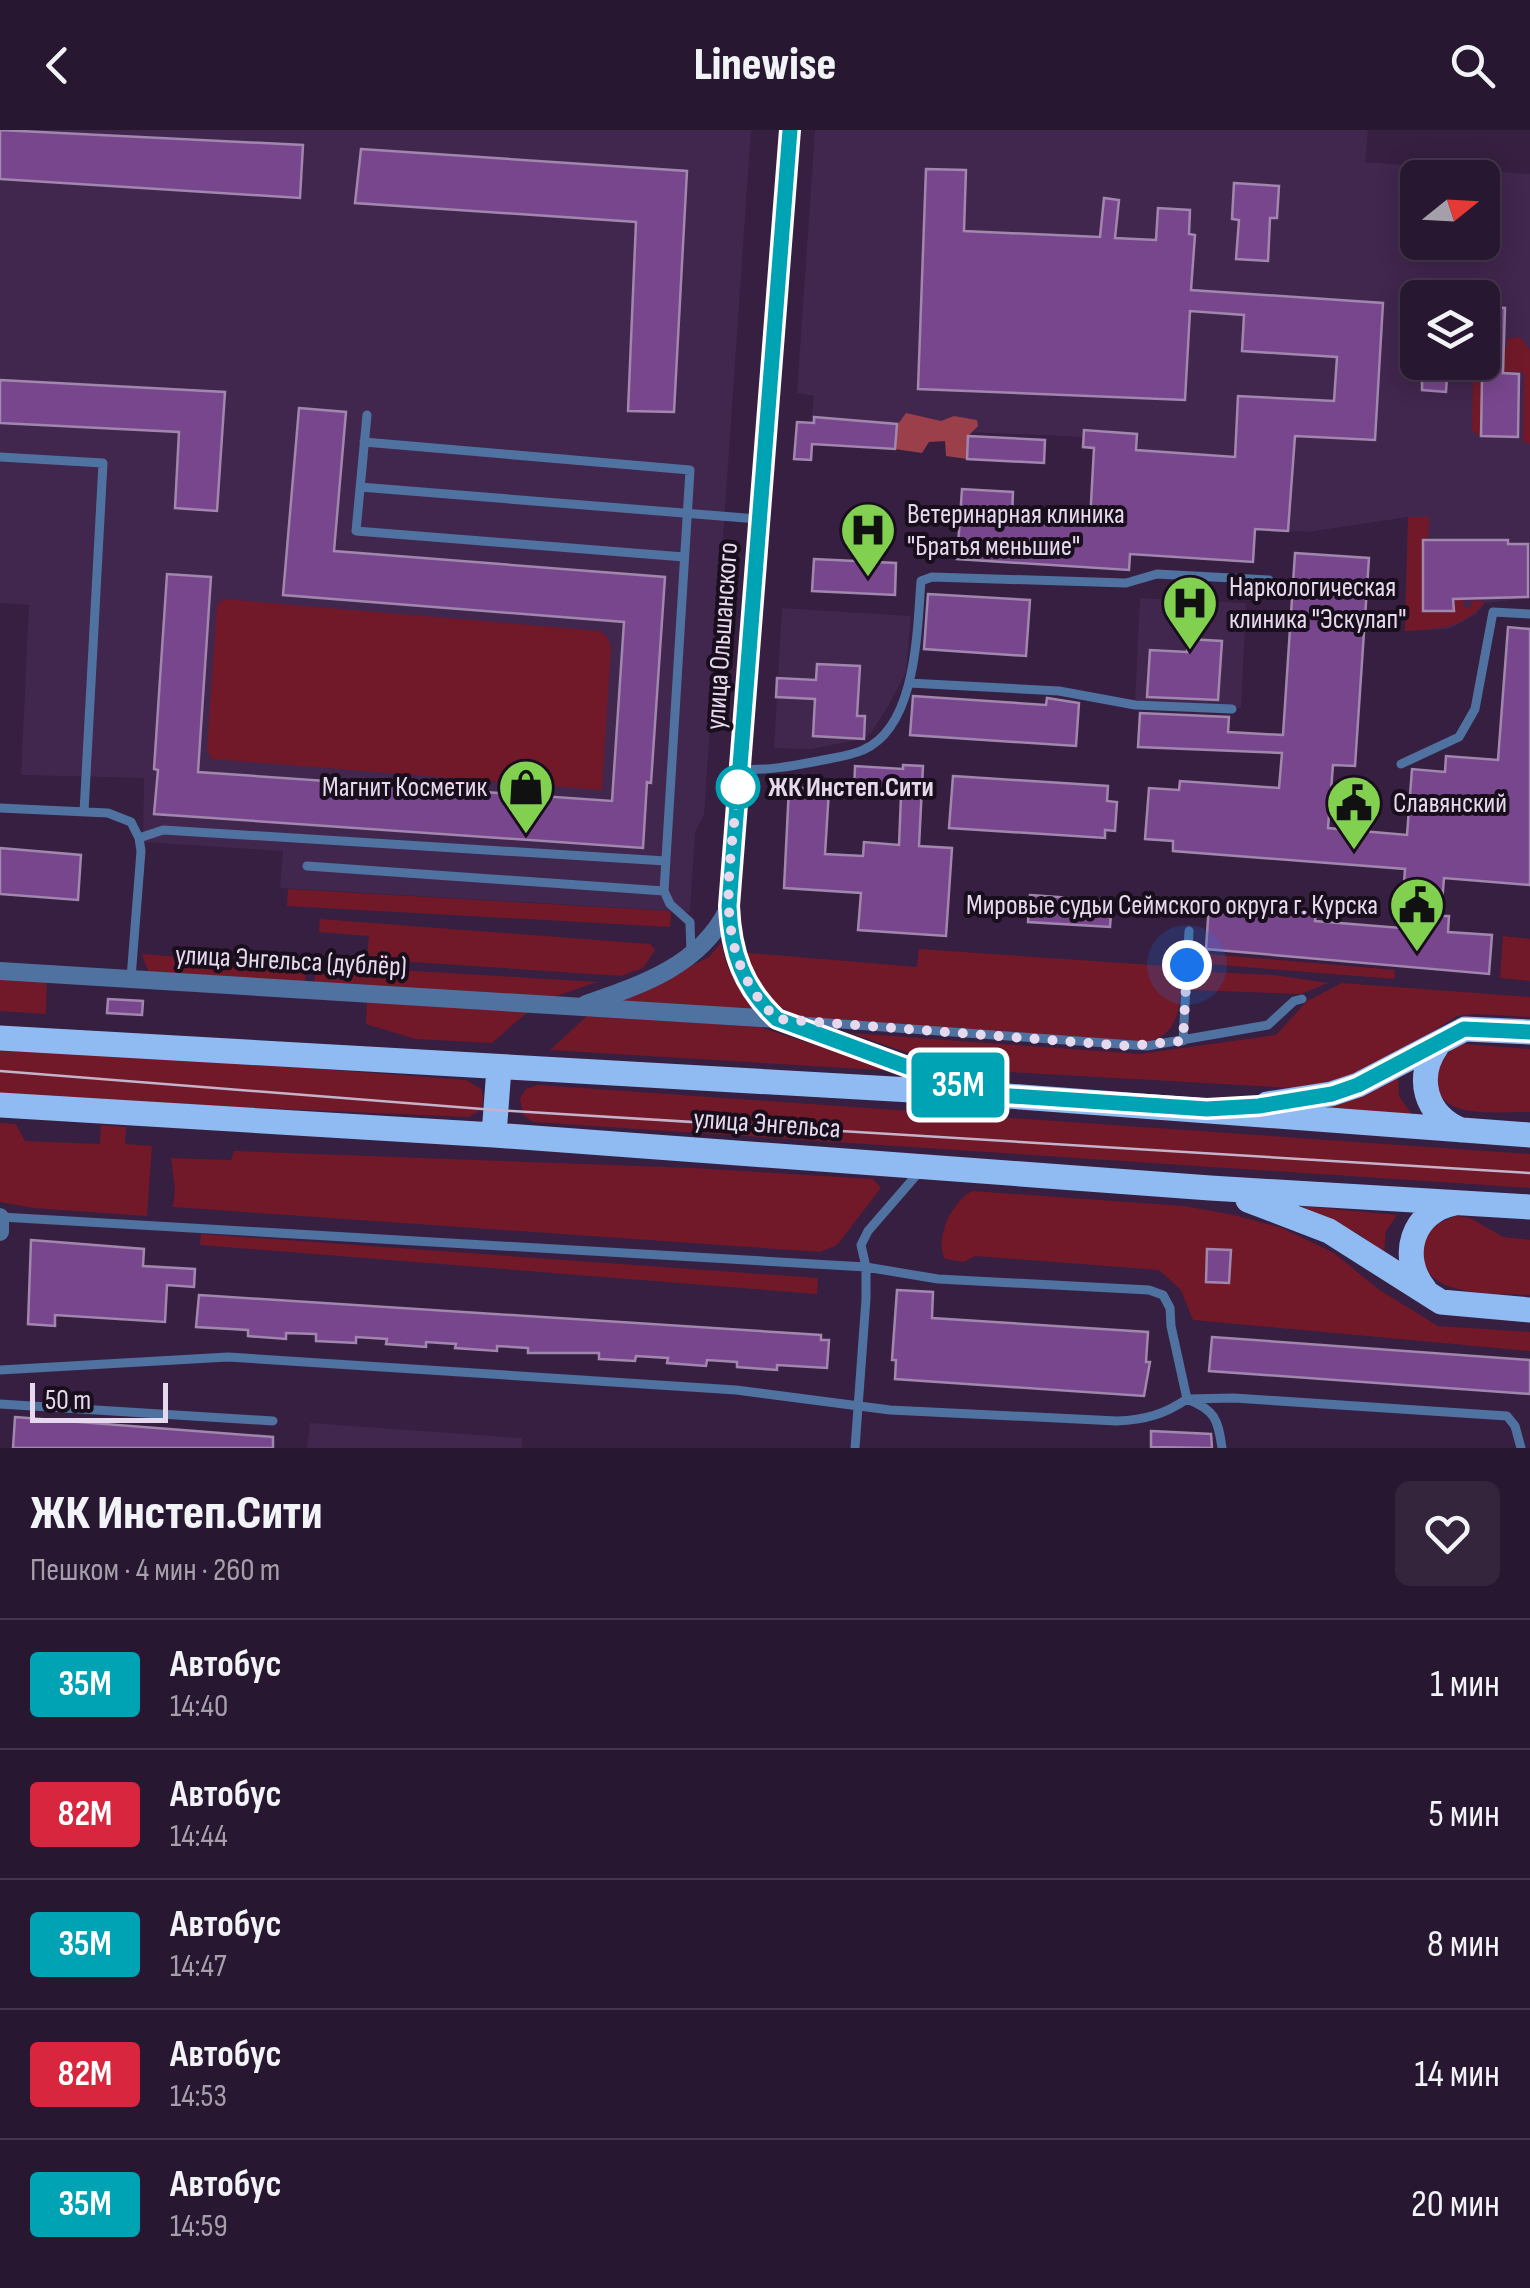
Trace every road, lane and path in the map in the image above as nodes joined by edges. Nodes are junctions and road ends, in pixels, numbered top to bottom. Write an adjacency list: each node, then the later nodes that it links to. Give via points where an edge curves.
1 (790, 130): 7 (street, улица Ольшанского)
2 (367, 415): 3 (lane)
3 (364, 442): 5 (lane); 6 (lane, via 690,470)
4 (0, 457): 16 (lane, via 103,463)
5 (360, 487): 6 (lane); 8 (lane, via 356,531)
6 (687, 514): 7 (lane); 8 (lane)
7 (758, 519): 14 (street, улица Ольшанского)
8 (684, 557): 18 (lane)
9 (1269, 580): 11 (lane, via 932,576 922,581)
10 (1530, 614): 13 (lane, via 1493,612 1475,709 1459,737)
11 (910, 682): 12 (lane); 14 (lane, via 898,713 861,752)
12 (1232, 709)
13 (1401, 764)
14 (739, 769): 21 (street, улица Ольшанского)
15 (0, 808): 16 (lane)
16 (84, 812): 17 (lane, via 122,816)
17 (140, 838): 18 (lane, via 163,830); 25 (lane)
18 (666, 862): 20 (lane)
19 (306, 866): 20 (lane)
20 (664, 891): 23 (lane, via 690,922)
21 (729, 906): 23 (street); 28 (street, улица Ольшанского, via 740,970)
22 (1190, 931): 31 (lane)
23 (692, 956): 27 (street, via 651,980)
24 (0, 971): 25 (street, улица Энгельса (дублёр))
25 (131, 979): 27 (street, улица Энгельса (дублёр))
26 (1302, 999): 31 (lane, via 1268,1025)
27 (578, 1006): 28 (street, улица Энгельса (дублёр))
28 (777, 1019): 31 (lane, via 1127,1046); 34 (street)
29 (1530, 1032): 32 (main road, via 1464,1029)
30 (0, 1038): 33 (main road, улица Энгельса)
31 (1183, 1041)
32 (1437, 1046): 36 (main road, via 1332,1094); 37 (main road, via 1426,1065 1427,1096 1438,1115)
33 (499, 1068): 34 (main road, улица Энгельса); 38 (main road)
34 (981, 1094): 36 (main road, улица Энгельса)
35 (0, 1105): 38 (main road, улица Энгельса)
36 (1207, 1109): 37 (main road, улица Энгельса)
37 (1466, 1131): 39 (main road, улица Энгельса)
38 (494, 1135): 40 (main road, улица Энгельса)
39 (1530, 1135)
40 (925, 1166): 41 (main road, улица Энгельса); 45 (lane, via 863,1238)
41 (1210, 1188): 42 (main road, улица Энгельса); 46 (main road, via 1329,1231)
42 (1461, 1202): 43 (main road, улица Энгельса); 46 (main road, via 1431,1212 1412,1238 1412,1271)
43 (1530, 1206)
44 (0, 1222): 45 (lane)
45 (866, 1267): 49 (lane, via 938,1279 1156,1292 1170,1308); 51 (lane)
46 (1433, 1297): 47 (main road, via 1452,1305)
47 (1530, 1310)
48 (0, 1370): 51 (lane, via 228,1357 736,1390)
49 (1187, 1399): 51 (lane, via 1142,1420 1117,1421); 54 (lane, via 1212,1414); 55 (lane, via 1506,1416)
50 (0, 1404): 52 (lane)
51 (859, 1406): 53 (lane)
52 (273, 1420)
53 (854, 1448)
54 (1222, 1448)
55 (1521, 1448)

